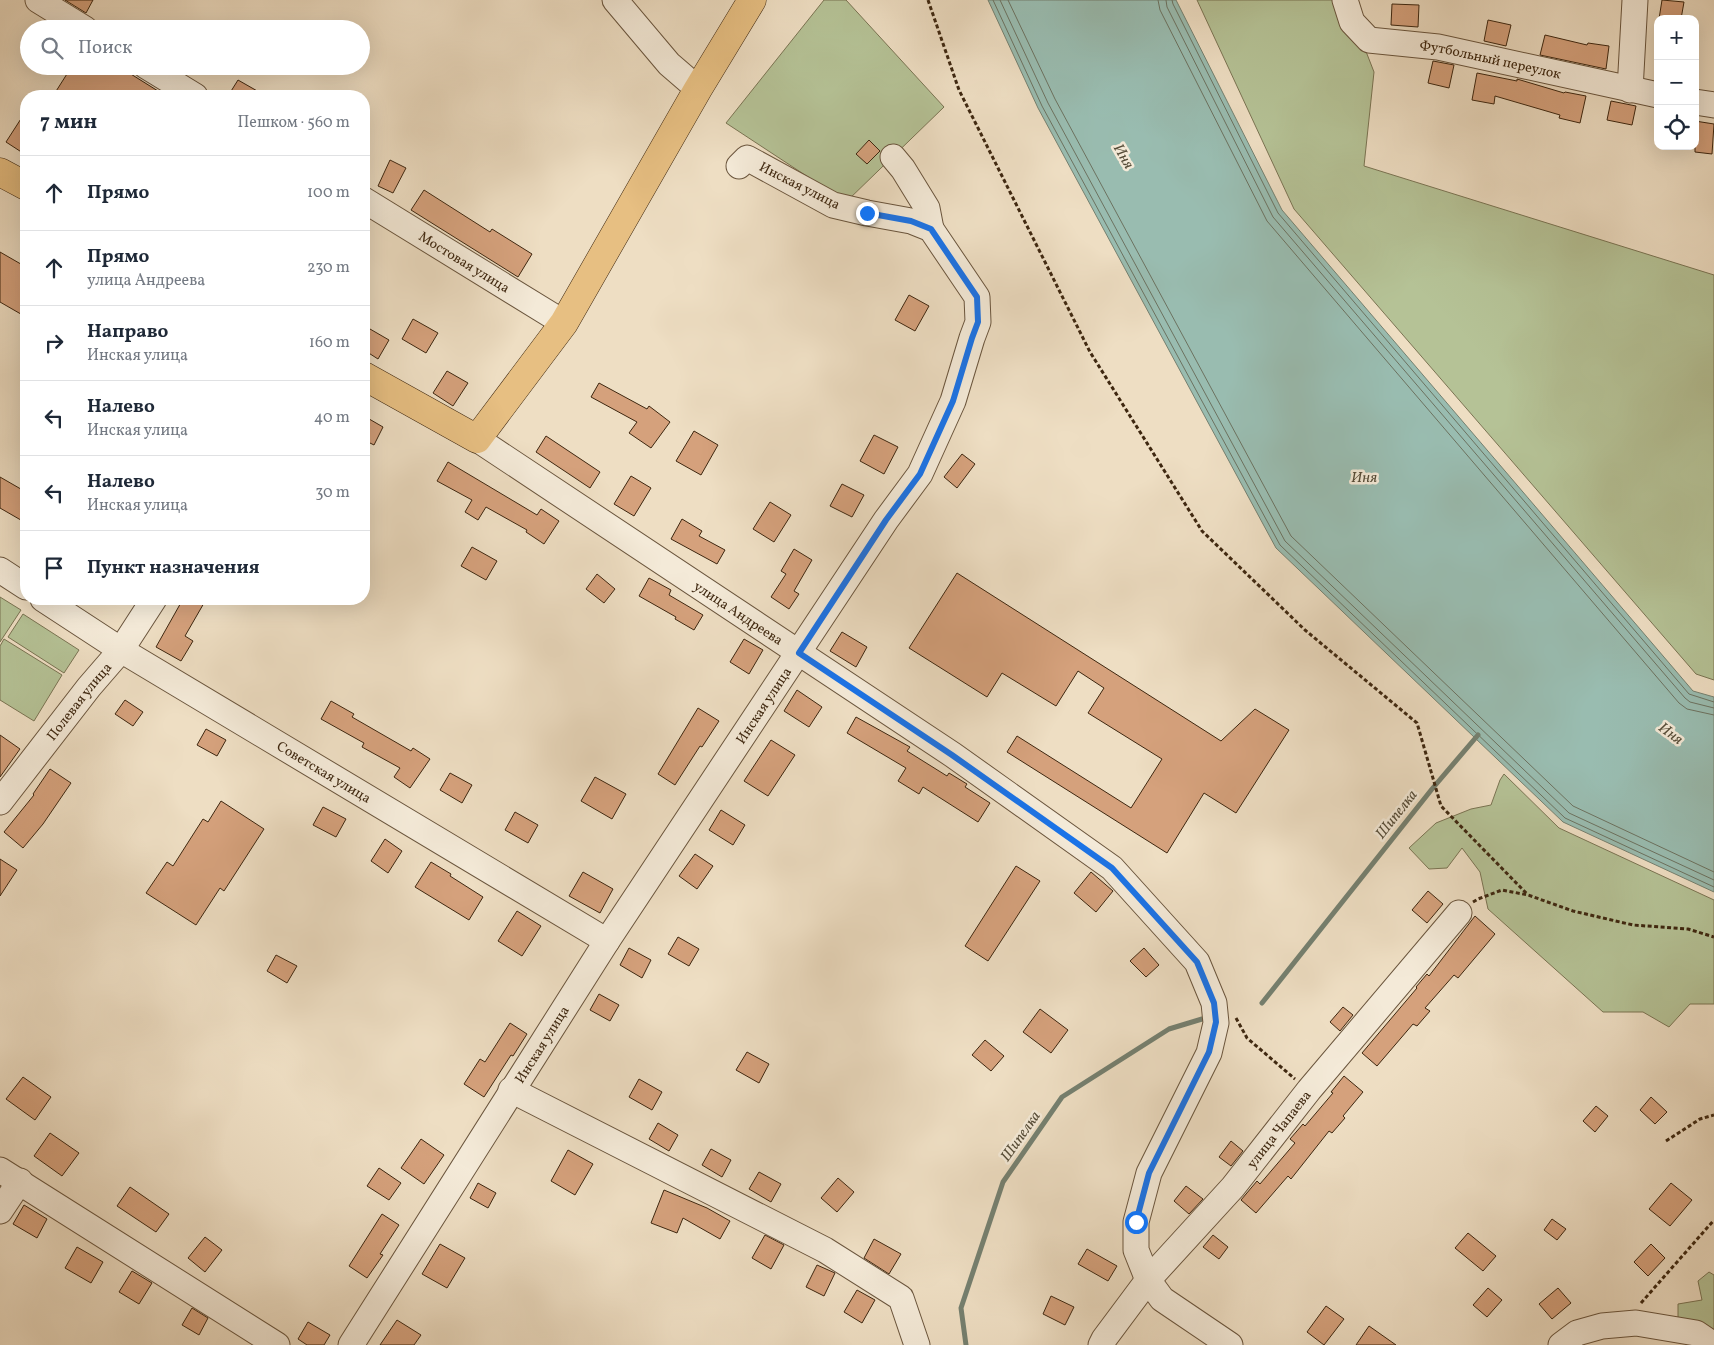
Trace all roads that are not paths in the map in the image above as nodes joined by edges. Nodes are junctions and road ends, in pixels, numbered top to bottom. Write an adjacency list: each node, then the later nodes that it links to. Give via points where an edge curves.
1 (38, 0): 6 (street)
2 (616, 0): 8 (street, via 669,64)
3 (752, 0): 8 (main road)
4 (1345, 0): 10 (street, Футбольный переулок, via 1352,22 1369,40 1438,47)
5 (1635, 0): 10 (street)
6 (70, 20)
7 (161, 75): 9 (street)
8 (698, 89): 20 (main road)
9 (185, 90)
10 (1630, 90): 11 (street, Футбольный переулок)
11 (1654, 94)
12 (1699, 103): 13 (street)
13 (1714, 105)
14 (893, 157): 19 (street, via 927,208)
15 (738, 166): 19 (street, Инская улица, via 747,158 833,205 911,221)
16 (0, 172): 17 (main road)
17 (20, 183)
18 (370, 204): 20 (street, Мостовая улица)
19 (931, 229): 28 (street, Инская улица, via 977,297 978,322 953,401 920,474)
20 (564, 322): 22 (main road)
21 (370, 379): 22 (main road, улица Андреева)
22 (477, 439): 28 (street, улица Андреева)
23 (0, 570): 24 (street)
24 (20, 583)
25 (52, 605): 27 (street, Советская улица)
26 (150, 605): 27 (street, Полевая улица)
27 (121, 650): 29 (street, Полевая улица); 31 (street, Советская улица)
28 (799, 653): 31 (street, Инская улица); 35 (street, улица Андреева, via 952,755 1112,868 1197,962 1214,1003 1216,1022 1209,1052 1149,1173 1136,1222 1136,1250)
29 (0, 802)
30 (1459, 913): 35 (street, улица Чапаева, via 1309,1090 1233,1186)
31 (607, 941): 32 (street, Инская улица)
32 (512, 1090): 37 (street, Инская улица); 38 (street, via 825,1250 901,1298)
33 (10, 1175): 34 (street); 36 (street)
34 (0, 1211)
35 (1148, 1280): 39 (street, улица Чапаева); 40 (street, via 1162,1299)
36 (277, 1345)
37 (351, 1345)
38 (917, 1345)
39 (1101, 1345)
40 (1230, 1345)
41 (1561, 1345): 42 (street, via 1577,1333 1602,1326 1636,1323 1696,1333)
42 (1714, 1345)

